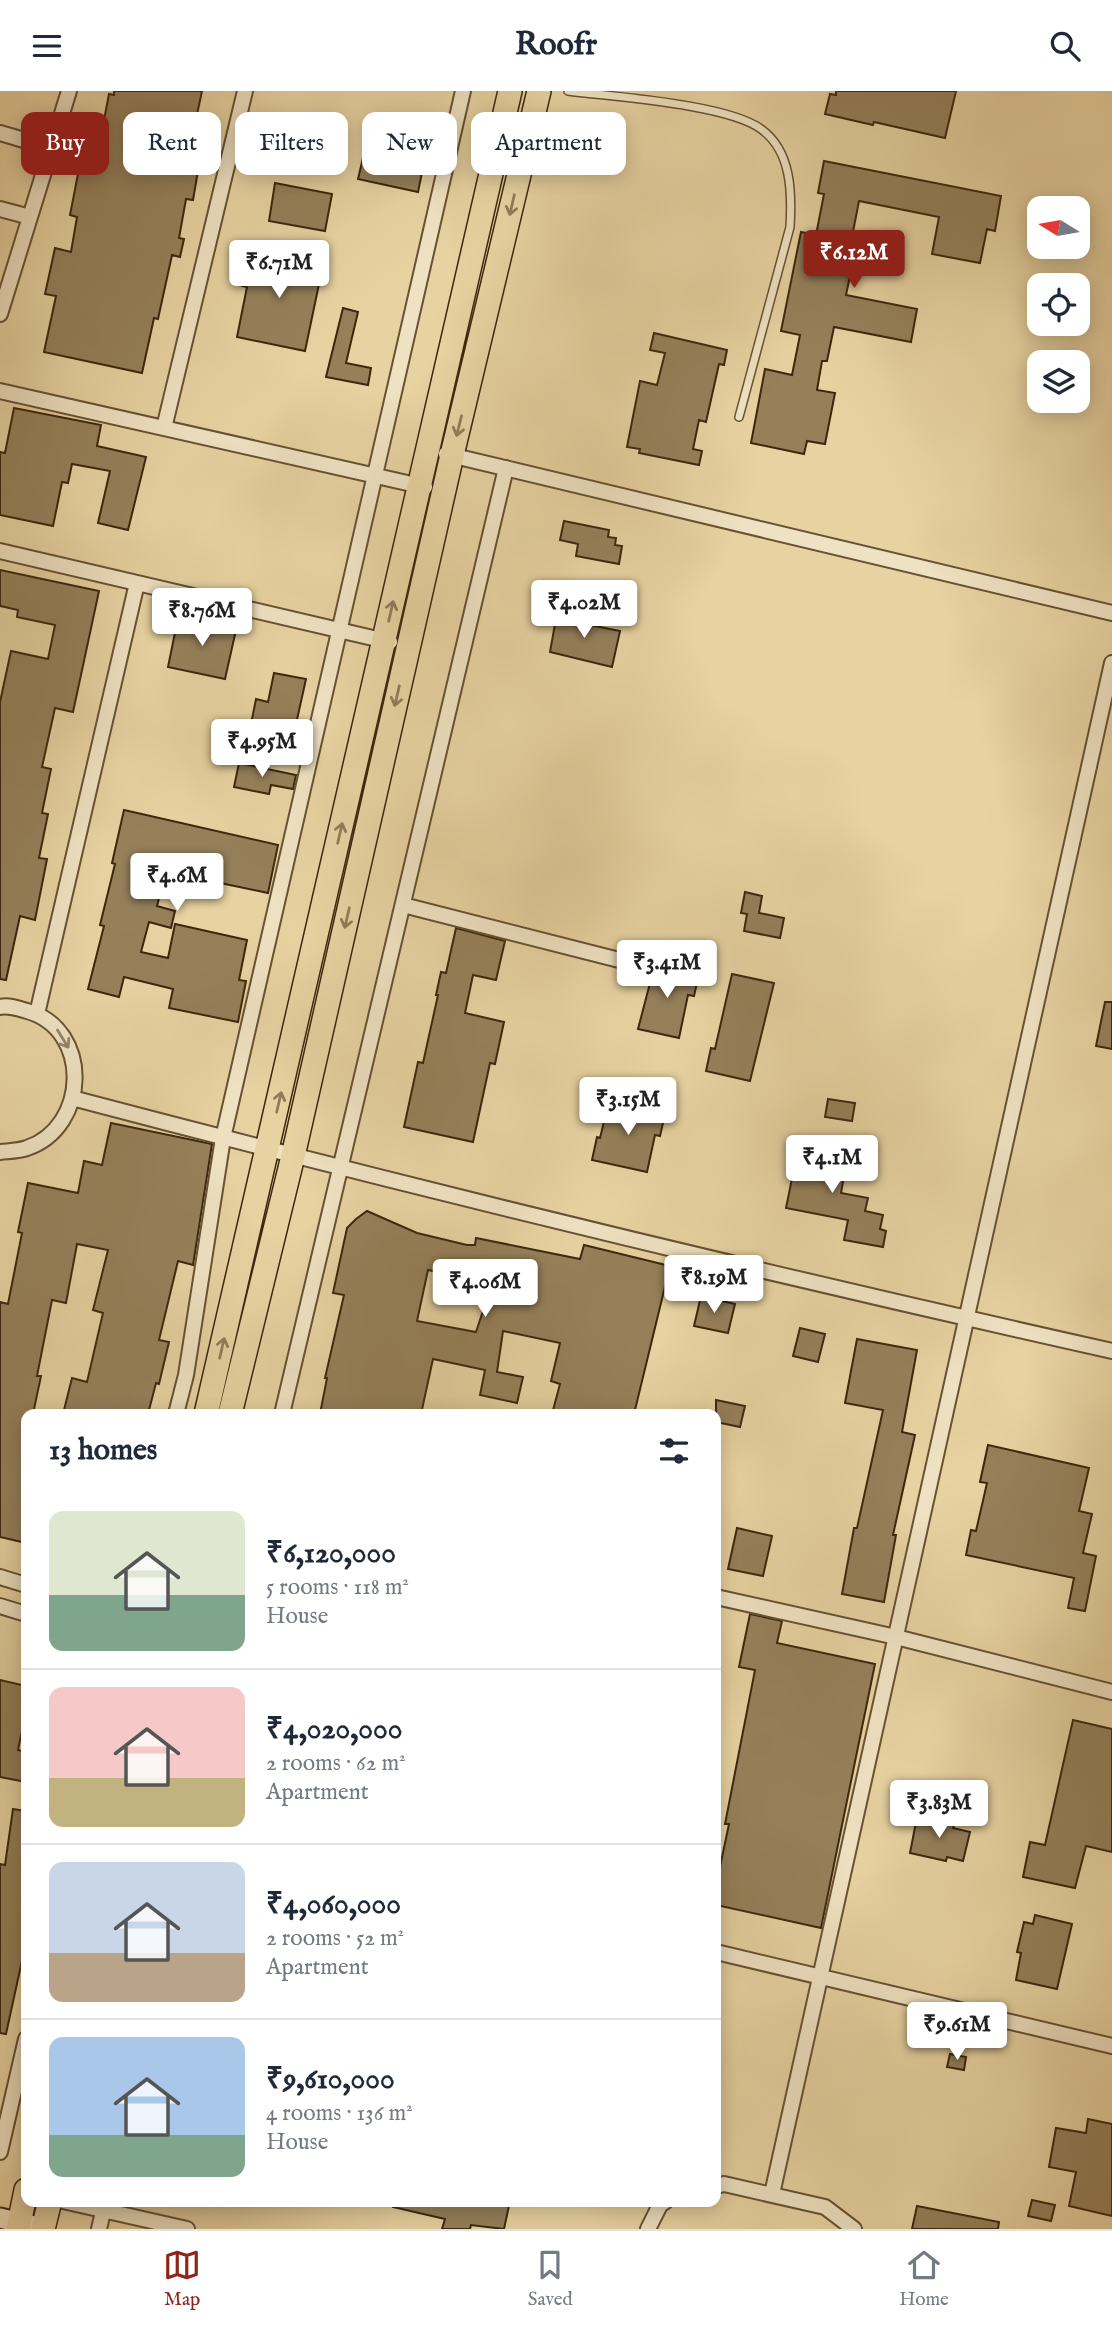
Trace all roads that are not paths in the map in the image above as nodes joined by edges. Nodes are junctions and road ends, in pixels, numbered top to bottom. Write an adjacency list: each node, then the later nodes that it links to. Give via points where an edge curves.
1 (69, 91): 7 (street)
2 (245, 91): 17 (street)
3 (463, 91): 21 (street)
4 (510, 91): 18 (main road)
5 (539, 91): 19 (main road, one-way to 19)
6 (568, 91): 16 (lane, via 738,118 762,129 777,147 792,195 790,227)
7 (62, 112)
8 (0, 133): 9 (street)
9 (21, 139)
10 (43, 175): 12 (street)
11 (0, 209): 12 (street)
12 (30, 217): 13 (street)
13 (3, 297): 14 (street)
14 (0, 314)
15 (0, 391): 17 (street)
16 (740, 417)
17 (164, 428): 21 (street)
18 (427, 450): 19 (street); 22 (main road)
19 (452, 455): 20 (street); 23 (main road)
20 (506, 468): 26 (street); 31 (street)
21 (375, 475): 22 (street); 27 (street)
22 (419, 485): 23 (street); 28 (main road, one-way to 22)
23 (444, 491): 29 (main road)
24 (0, 551): 25 (street)
25 (137, 583): 27 (street); 34 (street)
26 (1112, 613)
27 (339, 631): 28 (street); 36 (street)
28 (384, 641): 29 (street); 37 (main road, one-way to 28)
29 (408, 647): 39 (main road, one-way to 39)
30 (1112, 663): 41 (street)
31 (403, 905): 32 (street); 40 (street)
32 (631, 963)
33 (0, 1007): 34 (street)
34 (37, 1014): 35 (street, one-way to 35, via 57,1030 72,1054 76,1083)
35 (72, 1098): 36 (street); 38 (street, via 66,1116 52,1133 27,1148)
36 (223, 1138): 37 (street); 43 (street)
37 (268, 1150): 39 (street); 44 (main road, one-way to 37)
38 (0, 1152)
39 (293, 1156): 40 (street); 45 (main road)
40 (340, 1167): 41 (street); 46 (street)
41 (966, 1318): 42 (street); 52 (street)
42 (1112, 1351)
43 (177, 1409)
44 (207, 1409)
45 (231, 1409)
46 (283, 1409)
47 (0, 1577): 48 (street)
48 (21, 1583)
49 (721, 1598): 52 (street)
50 (0, 1606): 51 (street)
51 (21, 1612)
52 (896, 1637): 53 (street); 55 (street)
53 (1112, 1692)
54 (721, 1953): 55 (street)
55 (820, 1977): 56 (street); 60 (street)
56 (1112, 2046)
57 (21, 2061): 58 (street)
58 (0, 2152)
59 (721, 2185): 60 (street)
60 (772, 2194): 71 (street, via 825,2207)
61 (21, 2202): 66 (main road)
62 (48, 2207): 67 (main road)
63 (105, 2207): 68 (street)
64 (109, 2207): 69 (street)
65 (659, 2207): 70 (street)
66 (12, 2223): 67 (street)
67 (43, 2228)
68 (99, 2229)
69 (187, 2229)
70 (648, 2229)
71 (854, 2229)

